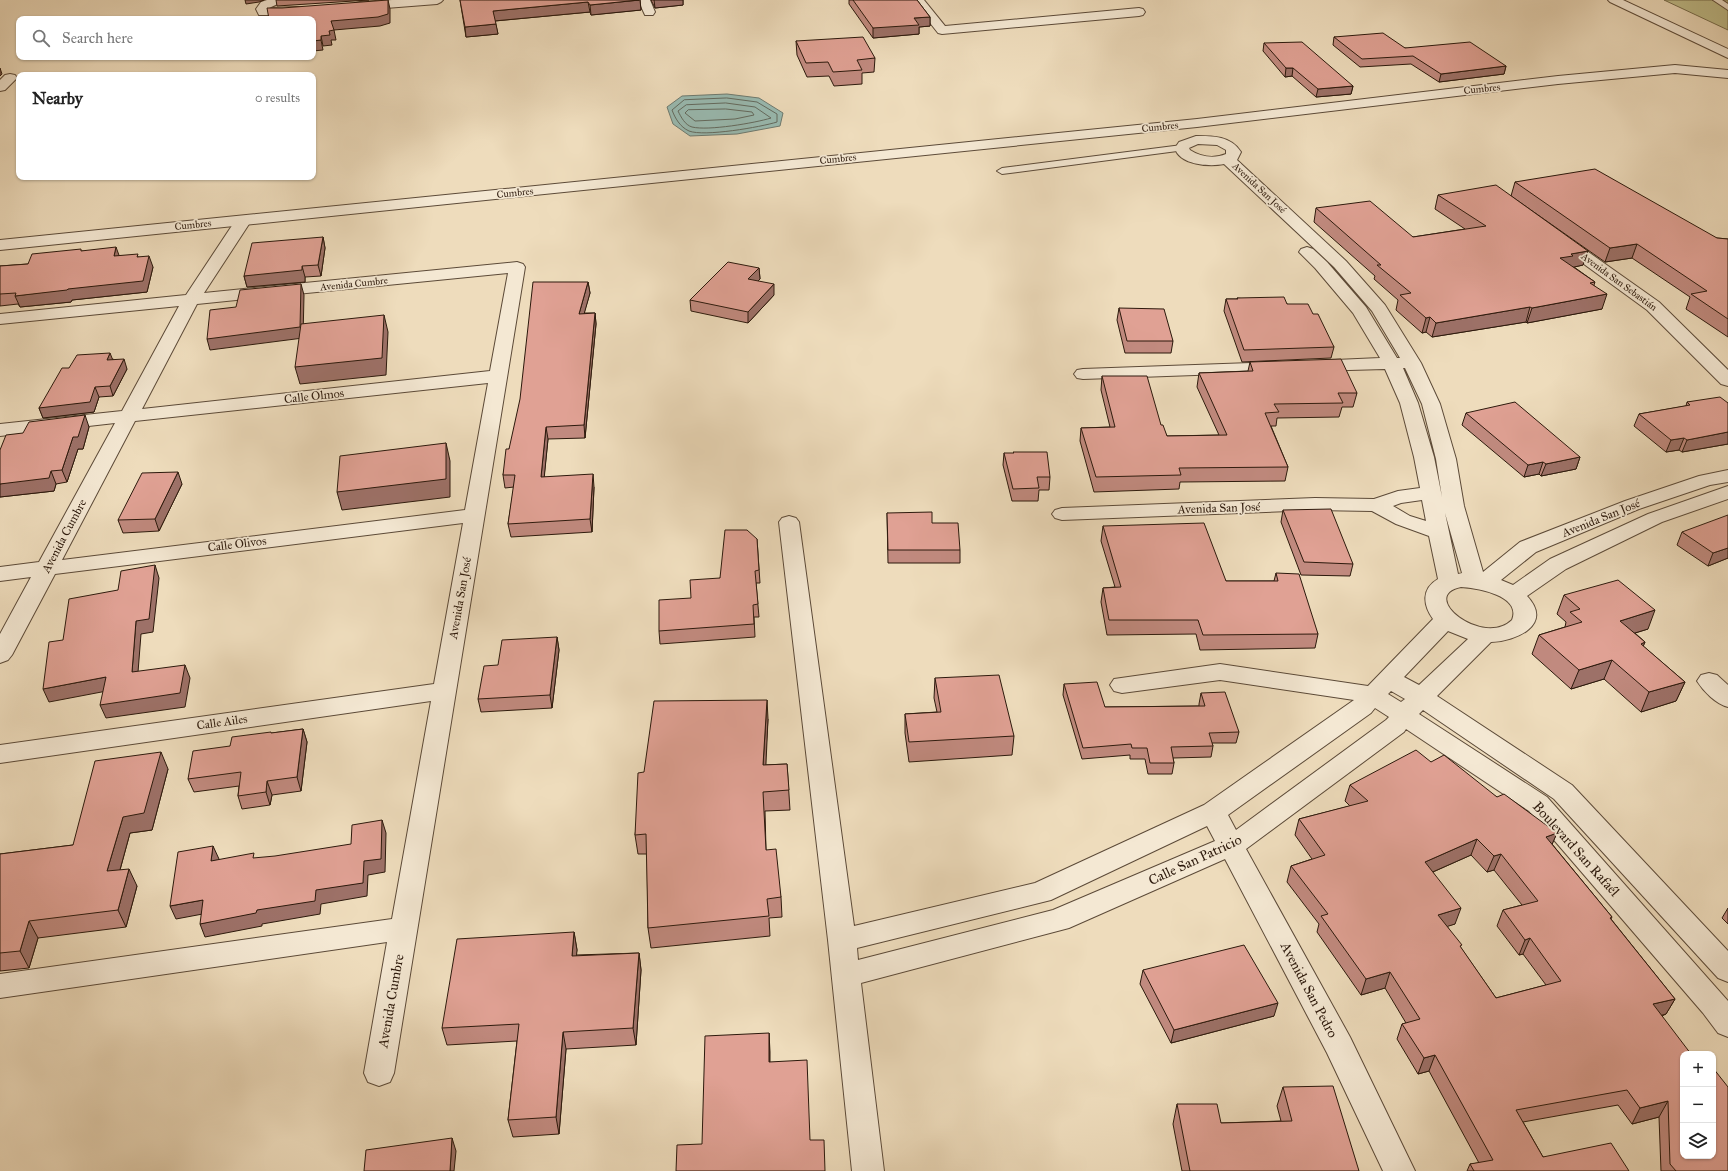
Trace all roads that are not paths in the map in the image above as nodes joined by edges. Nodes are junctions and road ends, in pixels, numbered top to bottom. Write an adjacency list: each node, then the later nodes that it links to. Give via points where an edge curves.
1 (278, 0): 9 (street, via 265,5 263,12)
2 (437, 0): 7 (street)
3 (644, 0): 10 (street)
4 (918, 0): 11 (street, via 942,30)
5 (1614, 0): 13 (street)
6 (1717, 0): 8 (lane)
7 (345, 7)
8 (1728, 8)
9 (307, 10)
10 (649, 12)
11 (1139, 12)
12 (1698, 53): 13 (street)
13 (1728, 55)
14 (1685, 56): 15 (street)
15 (1675, 69): 16 (street, Cumbres); 19 (street, Cumbres, via 1448,92)
16 (1728, 74)
17 (10, 78): 18 (street)
18 (0, 87)
19 (1197, 123): 20 (street, Cumbres); 22 (street)
20 (1181, 124): 21 (street); 26 (street, Cumbres)
21 (1196, 140): 22 (street); 23 (street)
22 (1213, 141): 24 (street, via 1221,142 1233,149 1233,156)
23 (1182, 148): 24 (street, via 1188,156 1199,160); 25 (lane)
24 (1220, 160): 27 (street, Avenida San José); 28 (street, Avenida San José)
25 (1002, 171)
26 (243, 221): 30 (street, Cumbres); 32 (street, Avenida Cumbre)
27 (1297, 224): 28 (street); 34 (street, Avenida San José, via 1340,264 1379,309)
28 (1278, 226): 35 (street, Avenida San José, via 1321,266 1360,311)
29 (1551, 233): 38 (street, Avenida San Sebastián, via 1653,306)
30 (0, 245)
31 (517, 267): 32 (street, Avenida Cumbre); 37 (street, Avenida San José)
32 (191, 300): 33 (street, Avenida Cumbre); 39 (street, Avenida Cumbre)
33 (0, 319)
34 (1412, 363): 35 (street); 52 (street, Avenida San José, via 1431,404 1446,459 1454,506)
35 (1392, 364): 36 (street); 43 (street, Avenida San José, via 1409,403)
36 (1083, 374)
37 (498, 376): 39 (street, Calle Olmos); 45 (street, Avenida San José)
38 (1728, 380)
39 (129, 416): 40 (street); 49 (street, Avenida Cumbre)
40 (0, 430)
41 (1728, 476): 52 (street, Avenida San José, via 1706,480 1632,505 1528,548)
42 (1728, 492): 53 (street, Avenida San José, via 1655,518 1558,564)
43 (1431, 494): 44 (street, Avenida San José, via 1398,498); 48 (street, Avenida San José)
44 (1376, 505): 46 (street, Avenida San José, via 1315,504); 48 (street, Avenida San José, via 1404,520)
45 (474, 514): 49 (street, Calle Olivos); 60 (street, Avenida San José)
46 (1062, 514)
47 (789, 522): 68 (street)
48 (1440, 533): 51 (street, Avenida San José)
49 (47, 568): 50 (street, Calle Olivos); 56 (street, Avenida Cumbre)
50 (0, 574)
51 (1449, 582): 52 (street); 54 (street, via 1436,594 1435,602 1438,611)
52 (1480, 582): 53 (street, via 1502,588)
53 (1513, 595): 55 (street, via 1525,612 1520,628 1511,633)
54 (1446, 619): 55 (street, via 1471,632); 59 (street)
55 (1485, 635): 61 (street, Calle San Patricio)
56 (0, 655)
57 (1709, 681): 62 (street)
58 (1122, 685): 59 (street, via 1220,672)
59 (1381, 687): 61 (street, Boulevard San Rafaél); 63 (street, Boulevard San Rafaél); 65 (street, via 1362,707)
60 (444, 691): 64 (street, Calle Ailes); 67 (street, Avenida San José)
61 (1421, 697): 63 (street, Calle San Patricio); 69 (street, Boulevard San Rafaél, via 1563,792)
62 (1728, 699)
63 (1403, 715): 66 (street, Calle San Patricio, via 1395,726); 72 (street, Boulevard San Rafaél, via 1538,804)
64 (0, 754)
65 (1213, 812): 66 (street, Avenida San Pedro); 68 (street, via 1041,892)
66 (1230, 846): 70 (street, Calle San Patricio, via 1060,920); 75 (street, Avenida San Pedro, via 1339,1046)
67 (404, 928): 71 (street); 73 (street, Avenida Cumbre)
68 (842, 940): 70 (street)
69 (1728, 970)
70 (845, 975): 74 (street)
71 (0, 986)
72 (1728, 1024)
73 (378, 1073)
74 (868, 1171)
75 (1399, 1171)

